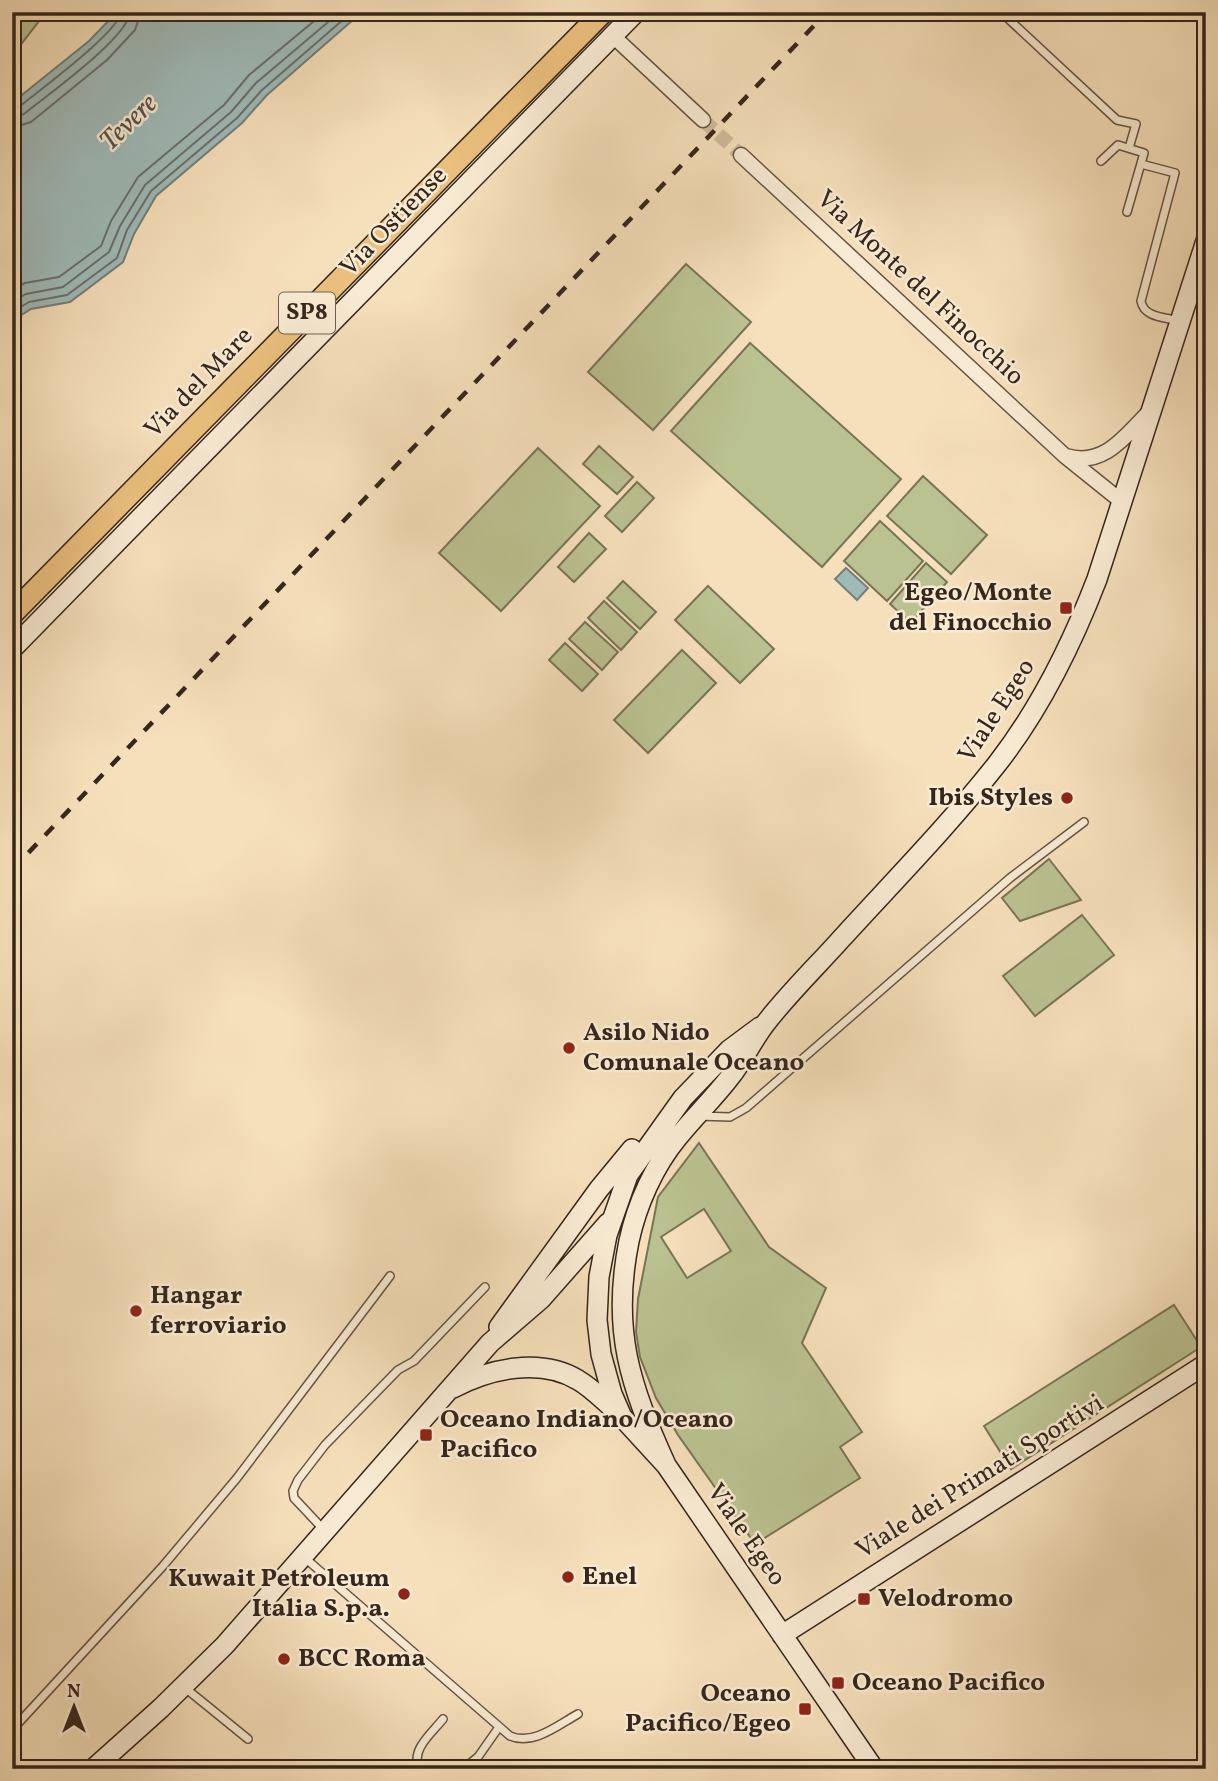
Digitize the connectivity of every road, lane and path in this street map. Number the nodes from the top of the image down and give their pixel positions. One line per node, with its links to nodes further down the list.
1 (603, 12): 16 (main road, Via del Mare / SP8)
2 (636, 12): 4 (main road, Via Ostiense)
3 (1001, 12): 6 (lane)
4 (613, 36): 5 (street); 17 (main road, Via Ostiense)
5 (703, 120)
6 (1129, 148): 8 (lane); 9 (lane)
7 (741, 155): 14 (street, Via Monte del Finocchio)
8 (1101, 161)
9 (1141, 164): 10 (lane); 12 (lane)
10 (1127, 212)
11 (1206, 241): 12 (main road, Viale Egeo)
12 (1180, 321): 13 (main road, Viale Egeo)
13 (1151, 410): 14 (street); 15 (main road, Viale Egeo)
14 (1065, 456): 15 (street, Via Monte del Finocchio)
15 (1121, 501): 19 (main road, Viale Egeo)
16 (12, 614)
17 (12, 649)
18 (1084, 822): 21 (lane)
19 (764, 1025): 20 (main road, Viale Egeo); 21 (main road, Viale Egeo)
20 (676, 1107): 23 (main road, Viale Egeo); 24 (main road)
21 (696, 1116): 22 (main road, Viale Egeo)
22 (653, 1175): 23 (main road, Viale Egeo); 25 (main road, Viale Egeo)
23 (612, 1218): 24 (main road); 25 (main road); 28 (main road); 31 (main road, Viale Egeo)
24 (570, 1232): 28 (main road)
25 (629, 1241): 32 (main road, Viale Egeo)
26 (390, 1276): 40 (lane)
27 (485, 1287): 33 (lane)
28 (490, 1343): 30 (main road)
29 (1206, 1364): 35 (main road, Viale dei Primati Sportivi)
30 (446, 1392): 31 (main road); 33 (main road)
31 (622, 1417): 32 (main road, Viale Egeo)
32 (666, 1465): 35 (main road, Viale Egeo)
33 (324, 1531): 34 (main road)
34 (303, 1556): 36 (main road); 39 (lane)
35 (782, 1635): 45 (main road, Viale Egeo)
36 (184, 1687): 41 (lane); 42 (main road)
37 (578, 1714): 39 (lane)
38 (443, 1719): 43 (lane)
39 (499, 1727): 44 (lane)
40 (12, 1730)
41 (248, 1739)
42 (93, 1769)
43 (420, 1769)
44 (463, 1769)
45 (874, 1769)

